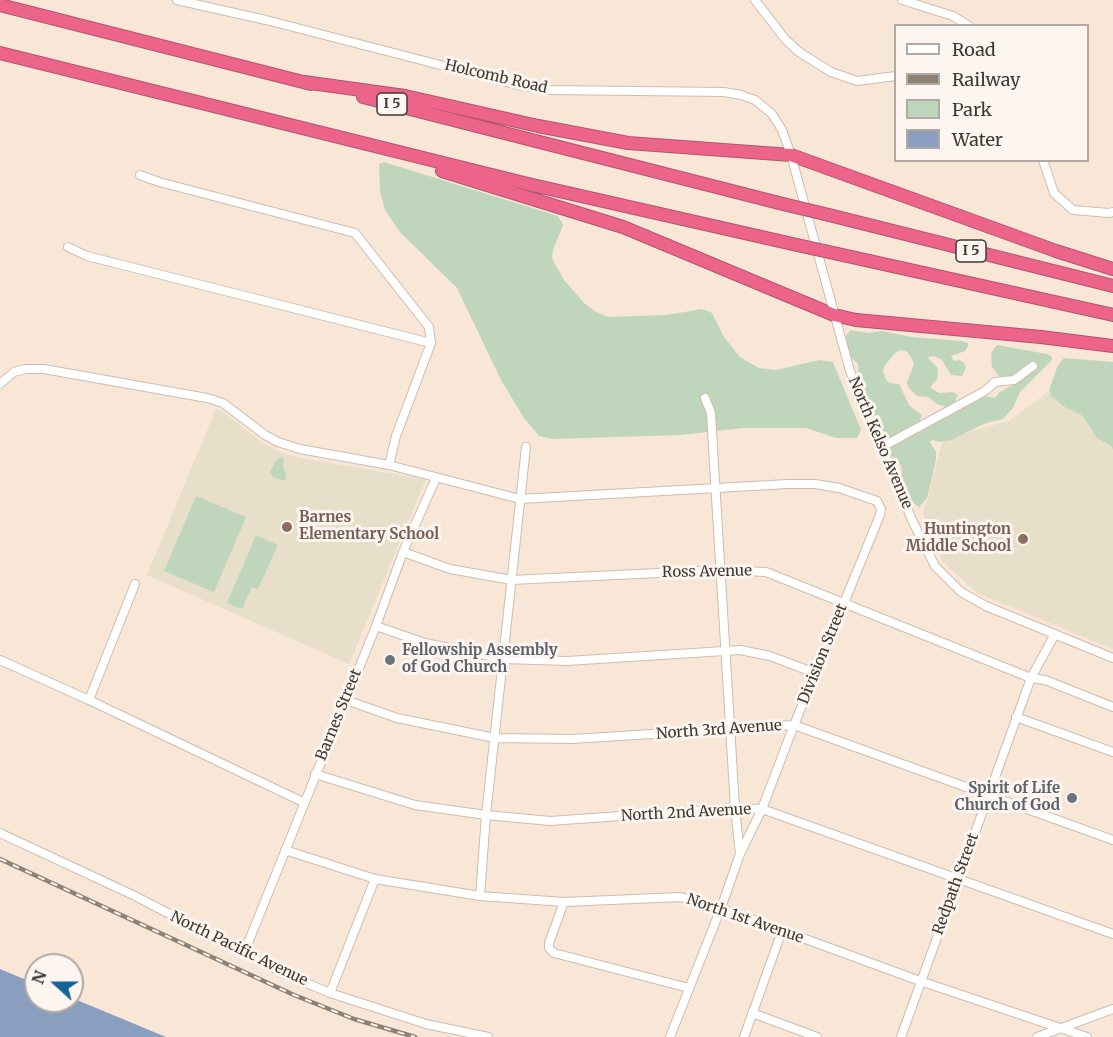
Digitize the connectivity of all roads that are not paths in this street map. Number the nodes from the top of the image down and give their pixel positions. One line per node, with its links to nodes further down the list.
1 (177, 0): 10 (street, Holcomb Road)
2 (755, 0): 7 (street)
3 (909, 1): 5 (street)
4 (0, 5): 8 (highway, I 5)
5 (966, 24)
6 (0, 53): 9 (highway, I 5)
7 (894, 76)
8 (304, 82): 10 (highway); 16 (highway, I 5, bridge)
9 (335, 136): 17 (highway); 18 (highway, I 5, bridge)
10 (791, 155): 15 (highway); 17 (street, North Kelso Avenue)
11 (1044, 162): 13 (street)
12 (140, 174): 19 (street)
13 (1113, 212)
14 (68, 247): 19 (street)
15 (1113, 269)
16 (1113, 286)
17 (834, 315): 20 (highway); 25 (street, North Kelso Avenue)
18 (1113, 315)
19 (431, 343): 26 (street)
20 (1113, 345)
21 (1033, 366): 25 (street)
22 (0, 384): 26 (street)
23 (705, 398): 28 (street)
24 (526, 447): 29 (street)
25 (882, 447): 36 (street, North Kelso Avenue)
26 (389, 465): 27 (street)
27 (436, 478): 29 (street); 30 (street, Barnes Street)
28 (715, 489): 29 (street); 31 (street); 34 (street, Division Street)
29 (520, 499): 32 (street)
30 (403, 552): 32 (street, Ross Avenue); 35 (street, Barnes Street)
31 (721, 570): 32 (street, Ross Avenue); 34 (street, Ross Avenue); 37 (street)
32 (512, 580): 39 (street)
33 (135, 584): 43 (street)
34 (844, 602): 41 (street, Division Street); 42 (street, Ross Avenue)
35 (376, 626): 39 (street); 44 (street, Barnes Street)
36 (1055, 634): 38 (street, North Kelso Avenue); 42 (street, Redpath Street)
37 (726, 650): 39 (street); 41 (street); 48 (street)
38 (1113, 658)
39 (504, 659): 49 (street)
40 (0, 660): 43 (street)
41 (815, 673): 47 (street, Division Street)
42 (1030, 678): 45 (street, Ross Avenue); 46 (street, Redpath Street)
43 (89, 700): 53 (street)
44 (346, 700): 49 (street, North 3rd Avenue); 51 (street, Barnes Street)
45 (1113, 706)
46 (1016, 717): 50 (street); 52 (street, Redpath Street)
47 (794, 725): 48 (street, North 3rd Avenue); 52 (street, North 3rd Avenue); 55 (street, Division Street)
48 (730, 729): 49 (street, North 3rd Avenue); 54 (street)
49 (495, 738): 56 (street)
50 (1113, 752)
51 (315, 774): 53 (street, Barnes Street); 56 (street, North 2nd Avenue)
52 (987, 795): 58 (street, North 3rd Avenue); 62 (street, Redpath Street)
53 (303, 802): 59 (street, Barnes Street)
54 (735, 808): 55 (street, North 2nd Avenue); 56 (street, North 2nd Avenue); 60 (street)
55 (762, 809): 60 (street, Division Street); 62 (street, North 2nd Avenue)
56 (486, 815): 63 (street)
57 (0, 833): 68 (street, North Pacific Avenue)
58 (1113, 840)
59 (285, 850): 61 (street, North 1st Avenue); 68 (street, Barnes Street)
60 (740, 854): 65 (street, Division Street)
61 (375, 879): 63 (street, North 1st Avenue); 71 (street)
62 (958, 879): 67 (street, North 2nd Avenue); 69 (street, Redpath Street)
63 (480, 896): 64 (street, North 1st Avenue)
64 (564, 902): 65 (street, North 1st Avenue); 70 (street)
65 (721, 908): 66 (street, North 1st Avenue); 70 (street, Division Street)
66 (782, 931): 69 (street, North 1st Avenue); 73 (street)
67 (1113, 934)
68 (244, 952): 71 (street, North Pacific Avenue)
69 (920, 981): 74 (street, North 1st Avenue); 79 (street, Redpath Street)
70 (689, 988): 76 (street, Division Street)
71 (330, 993): 75 (street, North Pacific Avenue)
72 (1113, 1009): 74 (street)
73 (752, 1014): 77 (street); 78 (street)
74 (1062, 1027): 80 (street); 81 (street, North 1st Avenue)
75 (488, 1037)
76 (670, 1037)
77 (744, 1037)
78 (817, 1037)
79 (901, 1037)
80 (1037, 1037)
81 (1087, 1037)

